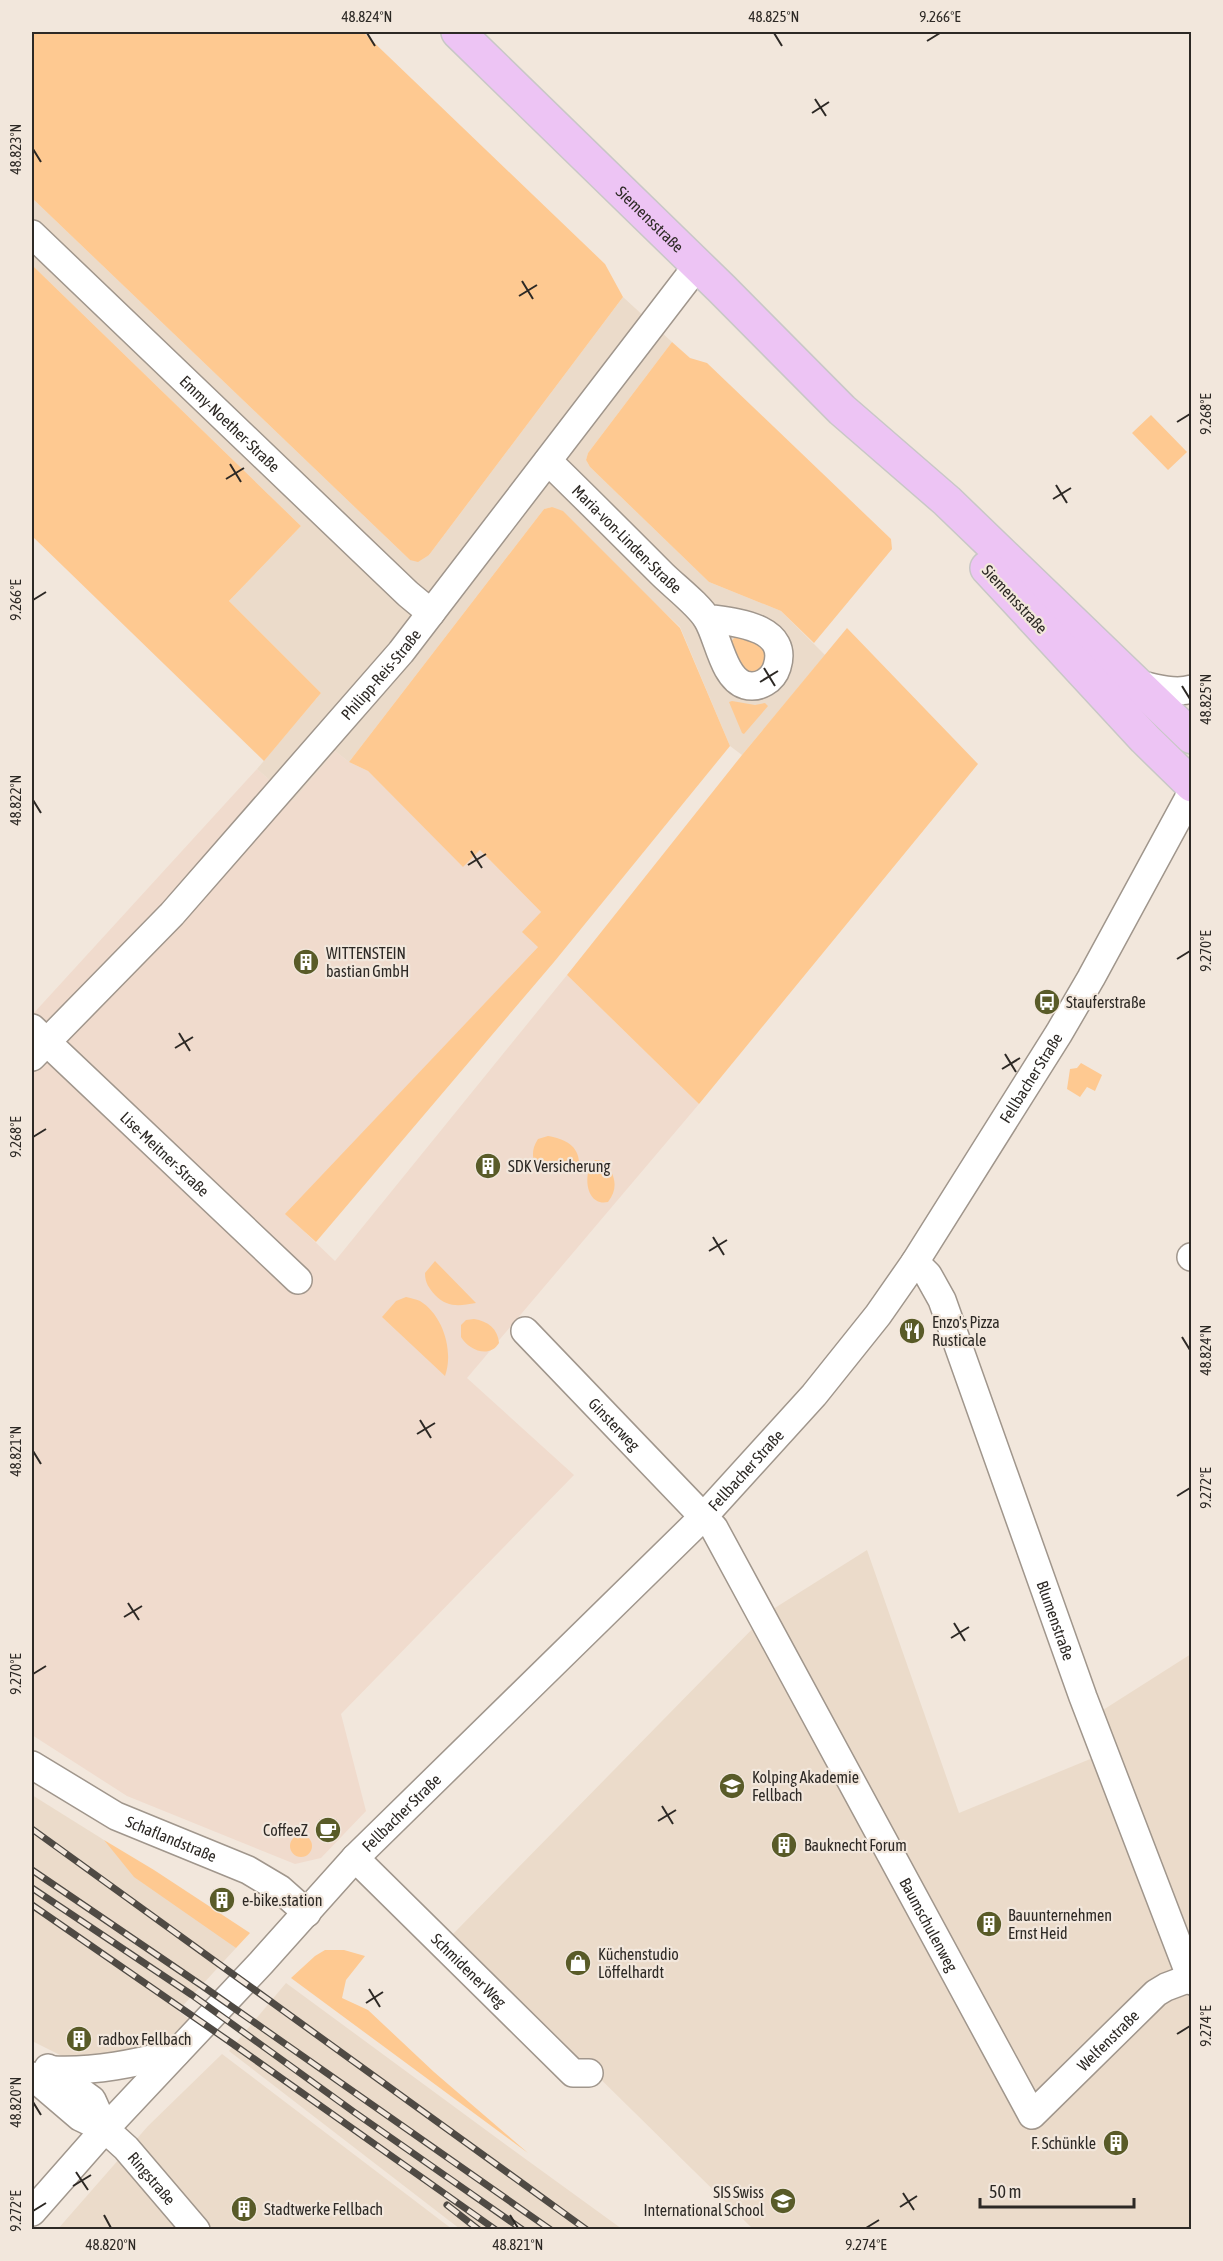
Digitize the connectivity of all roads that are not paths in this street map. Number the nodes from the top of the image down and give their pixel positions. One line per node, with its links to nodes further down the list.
1 (458, 32): 3 (main road, Siemensstraße)
2 (32, 234): 6 (street, Emmy-Noether-Straße)
3 (697, 266): 4 (main road, Siemensstraße); 5 (street, Philipp-Reis-Straße)
4 (842, 410): 8 (main road, Siemensstraße); 11 (main road, Siemensstraße)
5 (548, 461): 6 (street, Philipp-Reis-Straße); 7 (street, Maria-von-Linden-Straße)
6 (431, 613): 13 (street, Philipp-Reis-Straße)
7 (707, 618)
8 (1138, 684): 9 (street); 10 (main road, Siemensstraße)
9 (1191, 689)
10 (1191, 737)
11 (1191, 785)
12 (1191, 792): 14 (street, Fellbacher Straße)
13 (37, 1042): 15 (street, Lise-Meitner-Straße)
14 (915, 1262): 17 (street, Fellbacher Straße); 21 (street, Blumenstraße)
15 (298, 1280)
16 (525, 1331): 17 (street, Ginsterweg)
17 (704, 1516): 19 (street, Fellbacher Straße); 26 (street, Baumschulenweg)
18 (32, 1765): 20 (street, Schaflandstraße)
19 (355, 1858): 20 (street, Fellbacher Straße); 25 (street, Schmidener Weg)
20 (307, 1912): 23 (street, Fellbacher Straße)
21 (1185, 1941): 22 (street, Blumenstraße)
22 (1191, 1980): 26 (street, Welfenstraße)
23 (177, 2052): 24 (street); 27 (street, Fellbacher Straße)
24 (39, 2069): 27 (street, Ringstraße)
25 (589, 2073)
26 (1032, 2115)
27 (105, 2129): 28 (street, Fellbacher Straße); 29 (street, Ringstraße)
28 (32, 2212)
29 (196, 2229)

